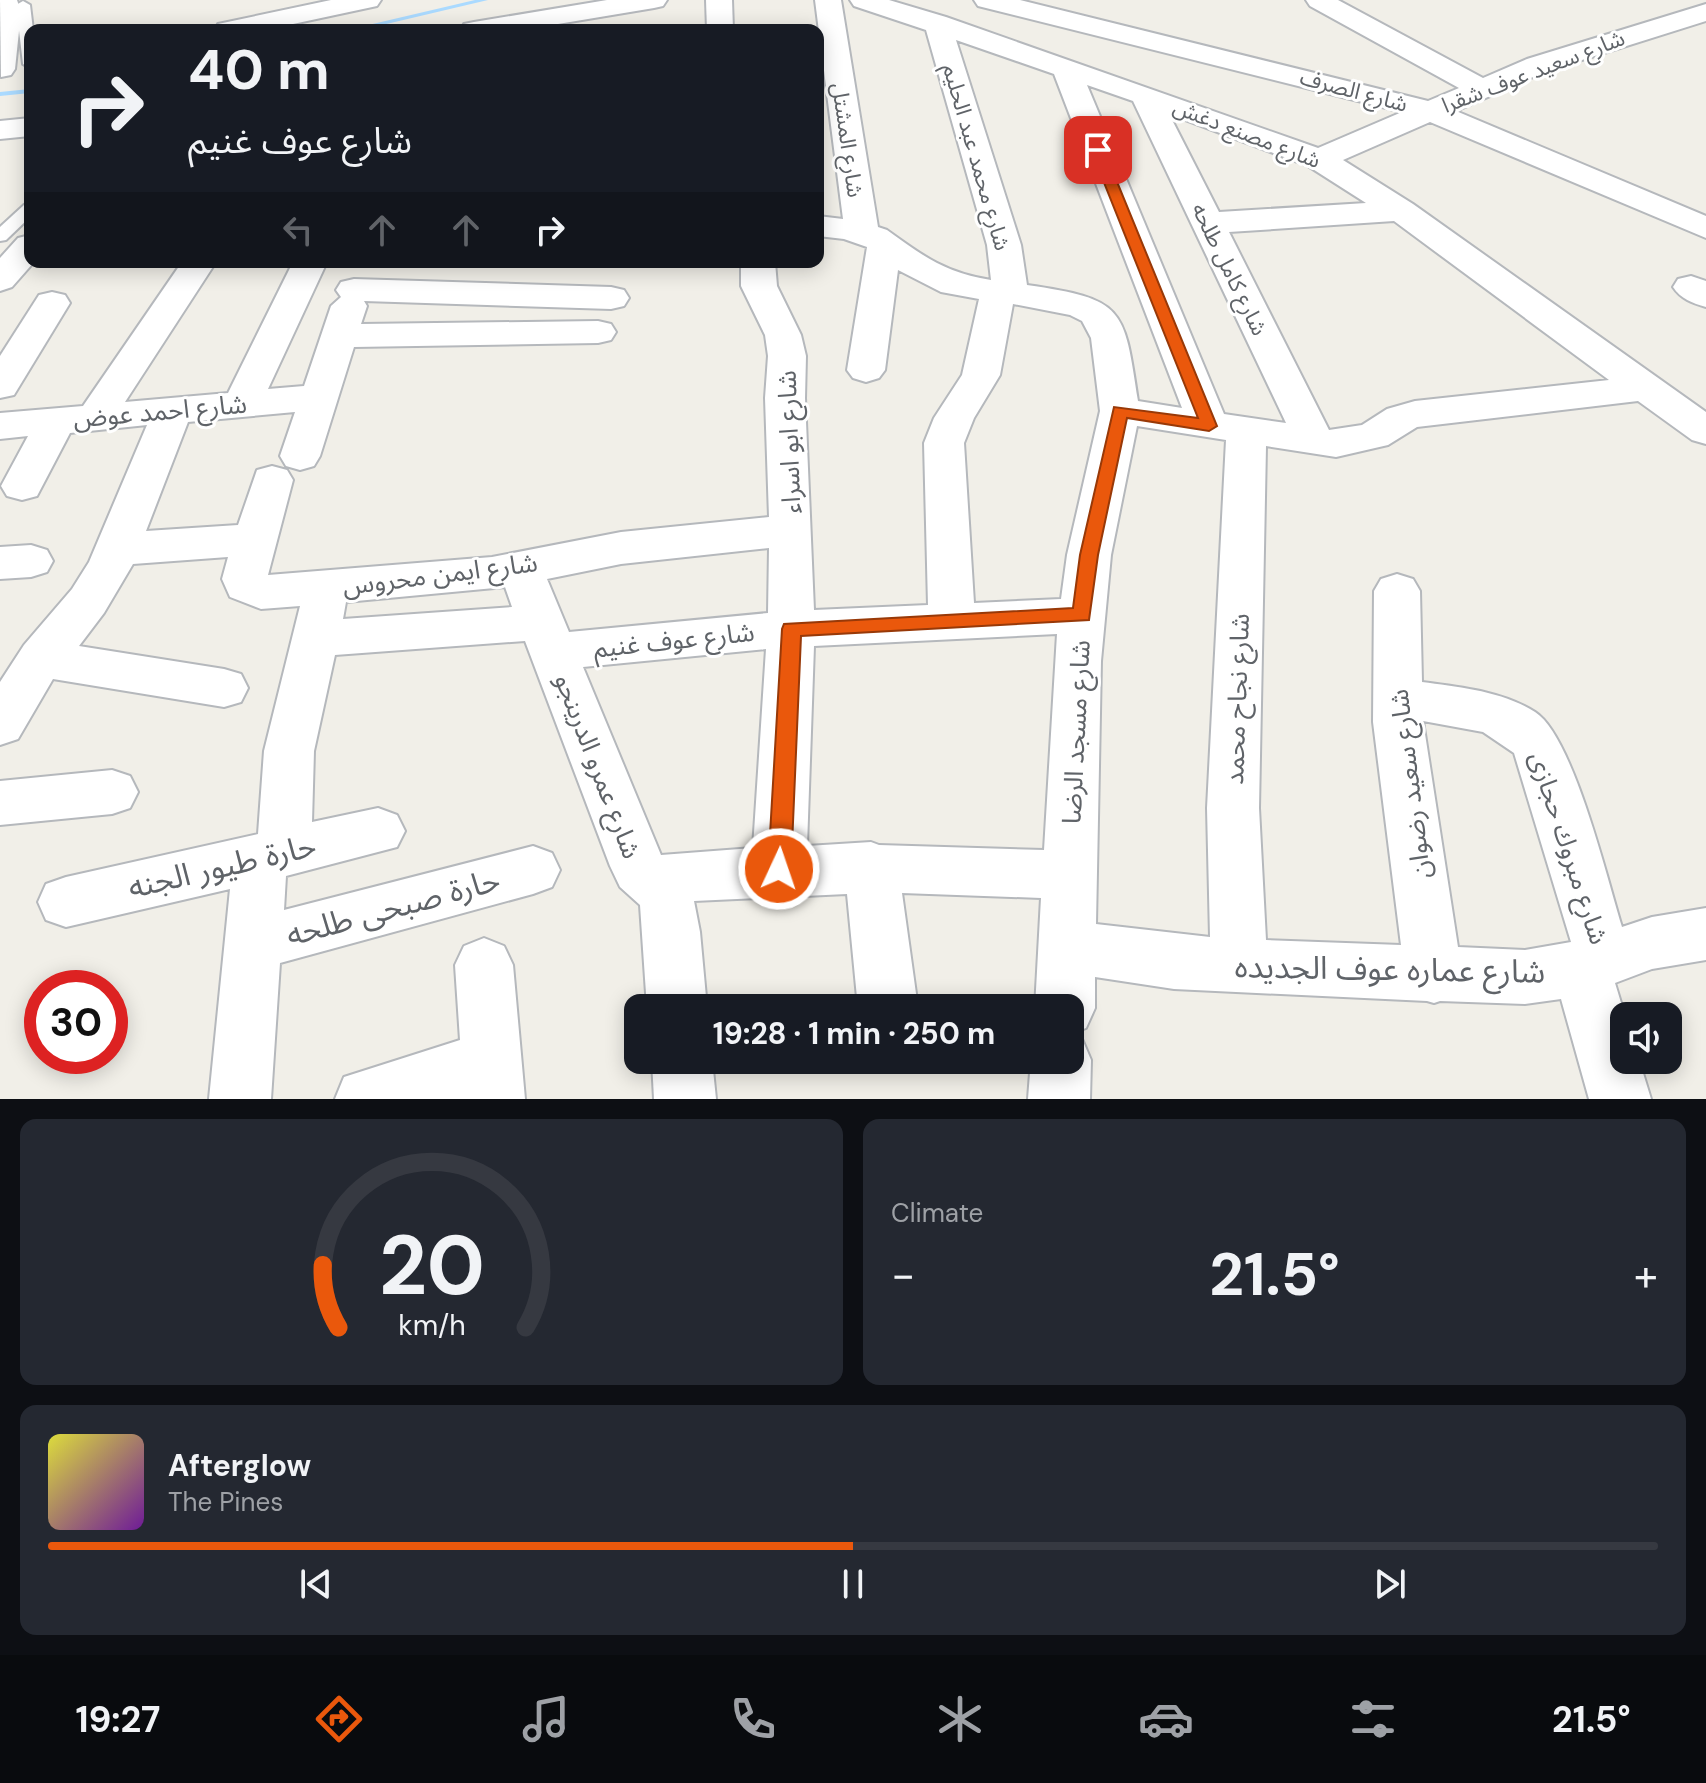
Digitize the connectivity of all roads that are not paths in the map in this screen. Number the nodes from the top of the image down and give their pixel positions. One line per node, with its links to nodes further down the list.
1 (368, 0): 9 (street)
2 (654, 0): 13 (street)
3 (719, 0): 14 (street)
4 (828, 0): 31 (street, شارع المشتل)
5 (863, 0): 11 (street, شارع مصنع دغش)
6 (987, 0): 21 (street, شارع الصرف)
7 (1319, 0): 19 (street)
8 (8, 2): 15 (lane); 18 (street)
9 (265, 12): 12 (street)
10 (1706, 12): 19 (street, شارع سعيد عوف شقرا)
11 (937, 23): 17 (street, شارع مصنع دغش); 38 (street, شارع محمد عبد الحليم)
12 (240, 24)
13 (522, 24)
14 (720, 24)
15 (24, 47)
16 (24, 65): 18 (street)
17 (1065, 67): 20 (street, شارع مصنع دغش); 52 (street)
18 (1, 69)
19 (1481, 88): 21 (street, شارع سعيد عوف شقرا)
20 (1145, 95): 24 (street, شارع مصنع دغش); 27 (street, شارع كامل طلحه)
21 (1428, 110): 24 (street, شارع سعيد عوف شقرا); 29 (street, شارع الصرف)
22 (24, 128): 23 (street)
23 (0, 130)
24 (1319, 159): 25 (street, شارع مصنع دغش)
25 (1401, 211): 27 (street); 45 (street, شارع مصنع دغش)
26 (24, 214): 30 (lane)
27 (1208, 223): 54 (street, شارع كامل طلحه)
28 (824, 227): 31 (street)
29 (1706, 228)
30 (0, 236)
31 (873, 238): 38 (street, شارع مسجد الرضا); 43 (street, شارع المشتل)
32 (24, 252): 37 (street)
33 (194, 268): 50 (street)
34 (307, 268): 47 (street)
35 (758, 268): 56 (street, شارع ابو اسراء)
36 (358, 276): 39 (street); 42 (street, شارع ايمن محروس)
37 (0, 280)
38 (1004, 292): 49 (street, شارع مسجد الرضا); 63 (street)
39 (611, 298)
40 (52, 303): 44 (street)
41 (598, 332): 42 (street)
42 (339, 336): 46 (street, شارع ايمن محروس)
43 (866, 370)
44 (0, 386)
45 (1646, 388): 53 (street, شارع مصنع دغش); 54 (street)
46 (320, 397): 47 (street, شارع احمد عوض); 57 (street, شارع ايمن محروس)
47 (242, 404): 48 (street, شارع احمد عوض)
48 (173, 410): 50 (street, شارع احمد عوض); 58 (street)
49 (1120, 411): 52 (street); 62 (street, شارع مسجد الرضا)
50 (76, 419): 51 (street, شارع احمد عوض); 55 (street)
51 (0, 426)
52 (1227, 429): 54 (street); 86 (street, شارع نجاح محمد)
53 (1706, 431)
54 (1315, 442)
55 (22, 486)
56 (791, 530): 59 (street, شارع ايمن محروس); 64 (street, شارع ابو اسراء)
57 (254, 540): 58 (street); 60 (street, شارع ايمن محروس)
58 (116, 549): 67 (street)
59 (520, 568): 60 (street, شارع ايمن محروس); 65 (street, شارع عمرو الدرينجو)
60 (327, 587): 66 (street)
61 (1397, 591): 69 (street, شارع سعيد رضوان)
62 (1082, 615): 63 (street, شارع عوف غنيم); 78 (street, شارع مسجد الرضا)
63 (952, 620): 64 (street, شارع عوف غنيم)
64 (791, 629): 65 (street, شارع عوف غنيم); 76 (street, شارع ابو اسراء)
65 (547, 637): 66 (street, شارع عوف غنيم); 79 (street, شارع عمرو الدرينجو)
66 (315, 639): 74 (street)
67 (41, 658): 68 (street); 70 (street)
68 (224, 688)
69 (1397, 698): 84 (street, شارع مبروك حجازى); 87 (street, شارع سعيد رضوان)
70 (0, 725)
71 (112, 792): 72 (street)
72 (0, 803)
73 (378, 831): 74 (street, حارة طيور الجنه)
74 (272, 855): 80 (street, حارة طيور الجنه); 82 (street)
75 (871, 866): 76 (street); 78 (street); 89 (street)
76 (779, 869): 79 (street)
77 (533, 870): 82 (street, حارة صبحى طلحه)
78 (1070, 876): 83 (street, شارع مسجد الرضا)
79 (650, 880): 88 (street, شارع عمرو الدرينجو)
80 (66, 902)
81 (1706, 934): 84 (street, شارع عماره عوف الجديده)
82 (253, 944): 94 (street)
83 (1069, 947): 86 (street, شارع عماره عوف الجديده); 90 (street, شارع مسجد الرضا)
84 (1592, 964): 87 (street, شارع عماره عوف الجديده); 98 (street, شارع مبروك حجازى)
85 (484, 965): 93 (street)
86 (1239, 966): 87 (street, شارع عماره عوف الجديده)
87 (1434, 976)
88 (676, 994)
89 (886, 994)
90 (1066, 994)
91 (683, 1074): 96 (street)
92 (1060, 1074): 97 (street)
93 (492, 1080): 95 (street)
94 (240, 1099)
95 (366, 1099)
96 (685, 1099)
97 (1059, 1099)
98 (1620, 1099)

